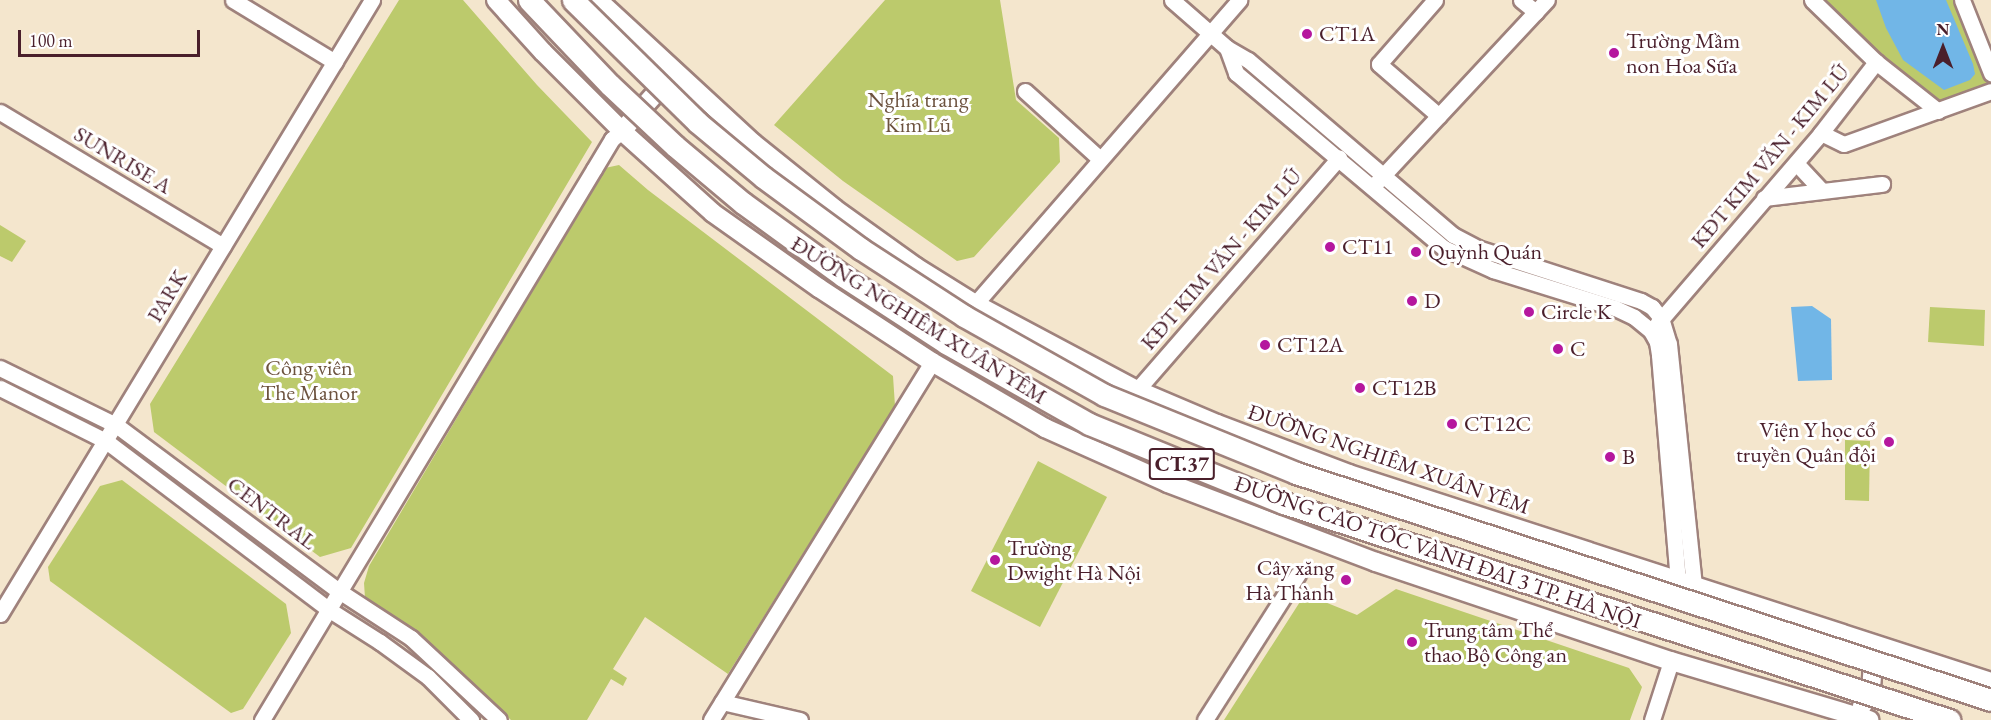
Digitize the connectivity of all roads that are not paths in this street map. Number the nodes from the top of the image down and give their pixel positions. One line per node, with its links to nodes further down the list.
1 (232, 0): 18 (street)
2 (372, 0): 18 (street, PARK)
3 (496, 0): 28 (main road, ĐƯỜNG NGHIÊM XUÂN YÊM)
4 (529, 0): 68 (highway, ĐƯỜNG CAO TỐC VÀNH ĐAI 3 TP. HÀ NỘI / CT.37, bridge)
5 (573, 0): 57 (highway, ĐƯỜNG CAO TỐC VÀNH ĐAI 3 TP. HÀ NỘI / CT.37, bridge)
6 (598, 0): 20 (main road, ĐƯỜNG NGHIÊM XUÂN YÊM)
7 (1172, 0): 15 (street)
8 (1239, 0): 15 (street)
9 (1435, 0): 27 (street)
10 (1521, 0): 14 (street)
11 (1547, 0): 14 (street)
12 (1812, 0): 19 (street, KĐT KIM VĂN - KIM LŨ)
13 (1962, 0): 22 (street)
14 (1536, 12): 27 (street)
15 (1209, 32): 16 (street); 31 (street)
16 (1227, 48): 17 (street); 21 (street)
17 (1248, 60): 21 (street); 33 (street)
18 (335, 62): 37 (street, PARK)
19 (1876, 62): 25 (street); 29 (street, KĐT KIM VĂN - KIM LŨ)
20 (674, 73): 28 (main road); 39 (main road, ĐƯỜNG NGHIÊM XUÂN YÊM)
21 (1236, 73): 30 (street)
22 (1991, 73)
23 (1991, 91): 25 (street)
24 (1025, 92): 31 (street)
25 (1938, 111): 29 (street)
26 (0, 112): 37 (street, SUNRISE A)
27 (1439, 116): 33 (street)
28 (622, 131): 42 (main road, ĐƯỜNG NGHIÊM XUÂN YÊM); 51 (street)
29 (1821, 133): 32 (street, KĐT KIM VĂN - KIM LŨ)
30 (1339, 158): 33 (street); 45 (street, KĐT KIM VĂN - KIM LŨ)
31 (1100, 159): 39 (street)
32 (1796, 163): 35 (street); 36 (street, KĐT KIM VĂN - KIM LŨ)
33 (1377, 182): 38 (street)
34 (1882, 183): 35 (street)
35 (1822, 191): 36 (street)
36 (1764, 198): 40 (street, KĐT KIM VĂN - KIM LŨ)
37 (223, 246): 47 (street, PARK)
38 (1496, 263): 40 (street); 41 (street)
39 (975, 304): 45 (main road, ĐƯỜNG NGHIÊM XUÂN YÊM)
40 (1661, 318): 41 (street, KĐT KIM VĂN - KIM LŨ); 46 (street)
41 (1651, 331): 46 (street)
42 (932, 362): 55 (main road, ĐƯỜNG NGHIÊM XUÂN YÊM); 58 (street)
43 (0, 368): 47 (street, CENTRAL)
44 (0, 388): 48 (street, CENTRAL)
45 (1137, 390): 50 (main road, ĐƯỜNG NGHIÊM XUÂN YÊM)
46 (1670, 418): 50 (street)
47 (116, 425): 48 (street, PARK); 51 (street, CENTRAL)
48 (106, 441): 52 (street, CENTRAL); 53 (street, PARK)
49 (1298, 574): 65 (street)
50 (1686, 584): 54 (main road, ĐƯỜNG NGHIÊM XUÂN YÊM)
51 (339, 591): 52 (street); 62 (street, CENTRAL)
52 (328, 609): 60 (street); 61 (street, CENTRAL)
53 (0, 614)
54 (1870, 645): 56 (main road, ĐƯỜNG NGHIÊM XUÂN YÊM); 59 (main road)
55 (1671, 661): 59 (main road, ĐƯỜNG NGHIÊM XUÂN YÊM); 66 (street)
56 (1991, 682)
57 (1991, 700)
58 (722, 702): 63 (street); 64 (street)
59 (1851, 714): 67 (main road, ĐƯỜNG NGHIÊM XUÂN YÊM)
60 (262, 720)
61 (471, 720)
62 (499, 720)
63 (711, 720)
64 (800, 720)
65 (1205, 720)
66 (1652, 720)
67 (1869, 720)
68 (1949, 720)

